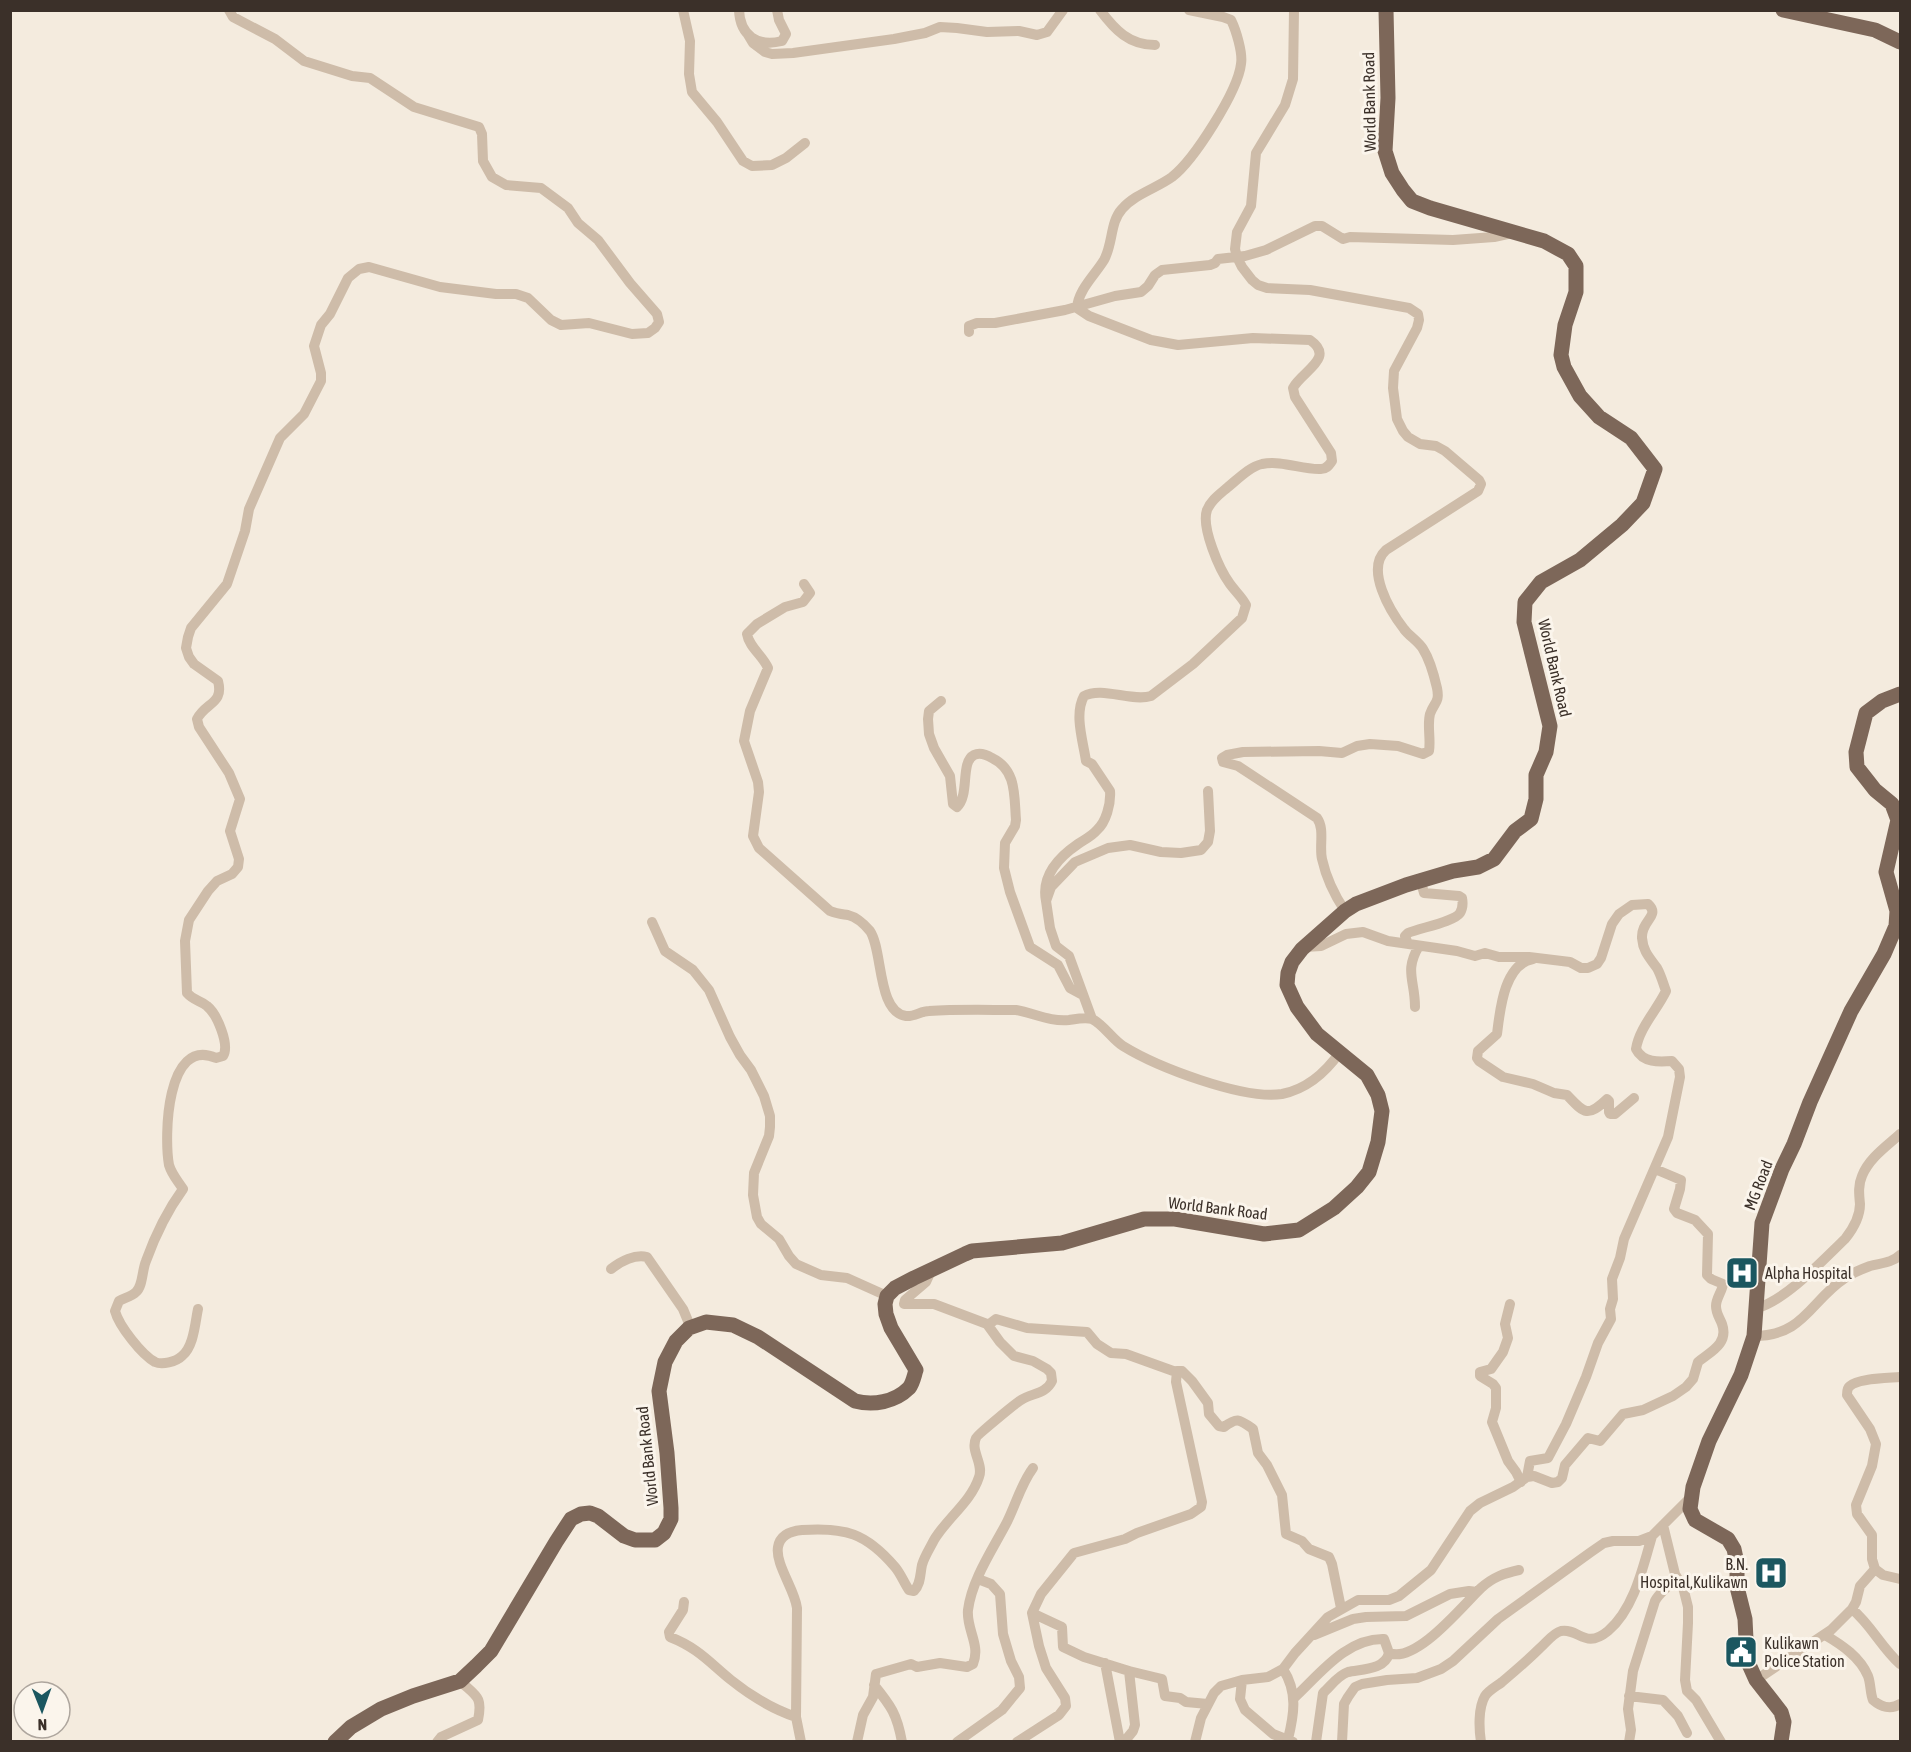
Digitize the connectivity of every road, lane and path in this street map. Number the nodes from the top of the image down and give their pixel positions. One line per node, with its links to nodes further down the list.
1 (229, 10): 43 (street)
2 (683, 10): 14 (street)
3 (739, 10): 11 (street)
4 (777, 10): 11 (street)
5 (1063, 10): 11 (street)
6 (1100, 10): 13 (street)
7 (1189, 10): 17 (street)
8 (1294, 10): 16 (street)
9 (1386, 10): 15 (main road, World Bank Road)
10 (1783, 10): 12 (main road)
11 (747, 33)
12 (1900, 42)
13 (1155, 45)
14 (805, 143)
15 (1515, 232): 16 (street); 23 (main road, World Bank Road)
16 (1237, 257): 17 (street); 25 (street)
17 (1077, 308): 18 (street); 24 (street)
18 (969, 332)
19 (804, 584): 32 (street)
20 (1900, 694): 42 (main road, MG Road)
21 (941, 701): 30 (street)
22 (1208, 791): 24 (street)
23 (1421, 882): 25 (main road, World Bank Road); 27 (street)
24 (1046, 901): 30 (street)
25 (1345, 911): 28 (main road, World Bank Road)
26 (652, 922): 40 (street)
27 (1414, 945): 28 (street); 29 (street); 31 (street)
28 (1305, 946): 33 (main road, World Bank Road)
29 (1536, 959): 34 (street); 36 (street)
30 (1083, 995): 32 (street)
31 (1415, 1007)
32 (1092, 1019): 33 (street)
33 (1340, 1052): 39 (main road, World Bank Road)
34 (1634, 1098)
35 (1900, 1134): 42 (street)
36 (1655, 1169): 50 (street); 50 (street)
37 (1900, 1255): 46 (street)
38 (611, 1269): 45 (street)
39 (932, 1269): 40 (main road, World Bank Road); 44 (street)
40 (887, 1296): 45 (main road)
41 (1510, 1304): 50 (street)
42 (1757, 1308): 46 (main road, MG Road)
43 (198, 1309)
44 (988, 1325): 47 (street); 79 (street)
45 (689, 1328): 73 (main road, World Bank Road)
46 (1754, 1336): 51 (main road, MG Road)
47 (1176, 1372): 61 (street); 63 (street)
48 (1900, 1377): 54 (street)
49 (1033, 1468): 57 (street)
50 (1524, 1479): 61 (street)
51 (1691, 1497): 52 (street); 72 (main road)
52 (1663, 1526): 53 (street); 56 (street)
53 (1652, 1536): 92 (street); 93 (street)
54 (1875, 1569): 58 (street); 62 (street)
55 (1519, 1570): 59 (street)
56 (1675, 1574): 75 (street); 95 (street)
57 (978, 1579): 74 (street); 87 (street)
58 (1900, 1579)
59 (1481, 1588): 64 (street); 66 (street)
60 (684, 1602): 79 (street)
61 (1341, 1608): 64 (street)
62 (1852, 1609): 65 (street); 68 (street)
63 (1032, 1612): 67 (street); 88 (street)
64 (1311, 1635): 69 (street)
65 (1826, 1635): 72 (street); 78 (street)
66 (1389, 1653): 76 (street); 91 (street)
67 (1105, 1663): 70 (street); 89 (street)
68 (1900, 1664)
69 (1283, 1669): 71 (street); 76 (street)
70 (1128, 1671): 77 (street); 89 (street)
71 (1242, 1680): 77 (street); 81 (street)
72 (1756, 1680): 96 (main road)
73 (460, 1681): 82 (main road, World Bank Road); 83 (street)
74 (874, 1685): 85 (street); 86 (street)
75 (1629, 1696): 80 (street); 94 (street)
76 (1294, 1698): 81 (street)
77 (1208, 1704): 90 (street)
78 (1900, 1704)
79 (796, 1717): 84 (street)
80 (1687, 1733)
81 (1290, 1740)
82 (335, 1742)
83 (437, 1742)
84 (801, 1742)
85 (857, 1742)
86 (902, 1742)
87 (957, 1742)
88 (1017, 1742)
89 (1122, 1742)
90 (1195, 1742)
91 (1316, 1742)
92 (1342, 1742)
93 (1481, 1742)
94 (1629, 1742)
95 (1720, 1742)
96 (1781, 1742)

